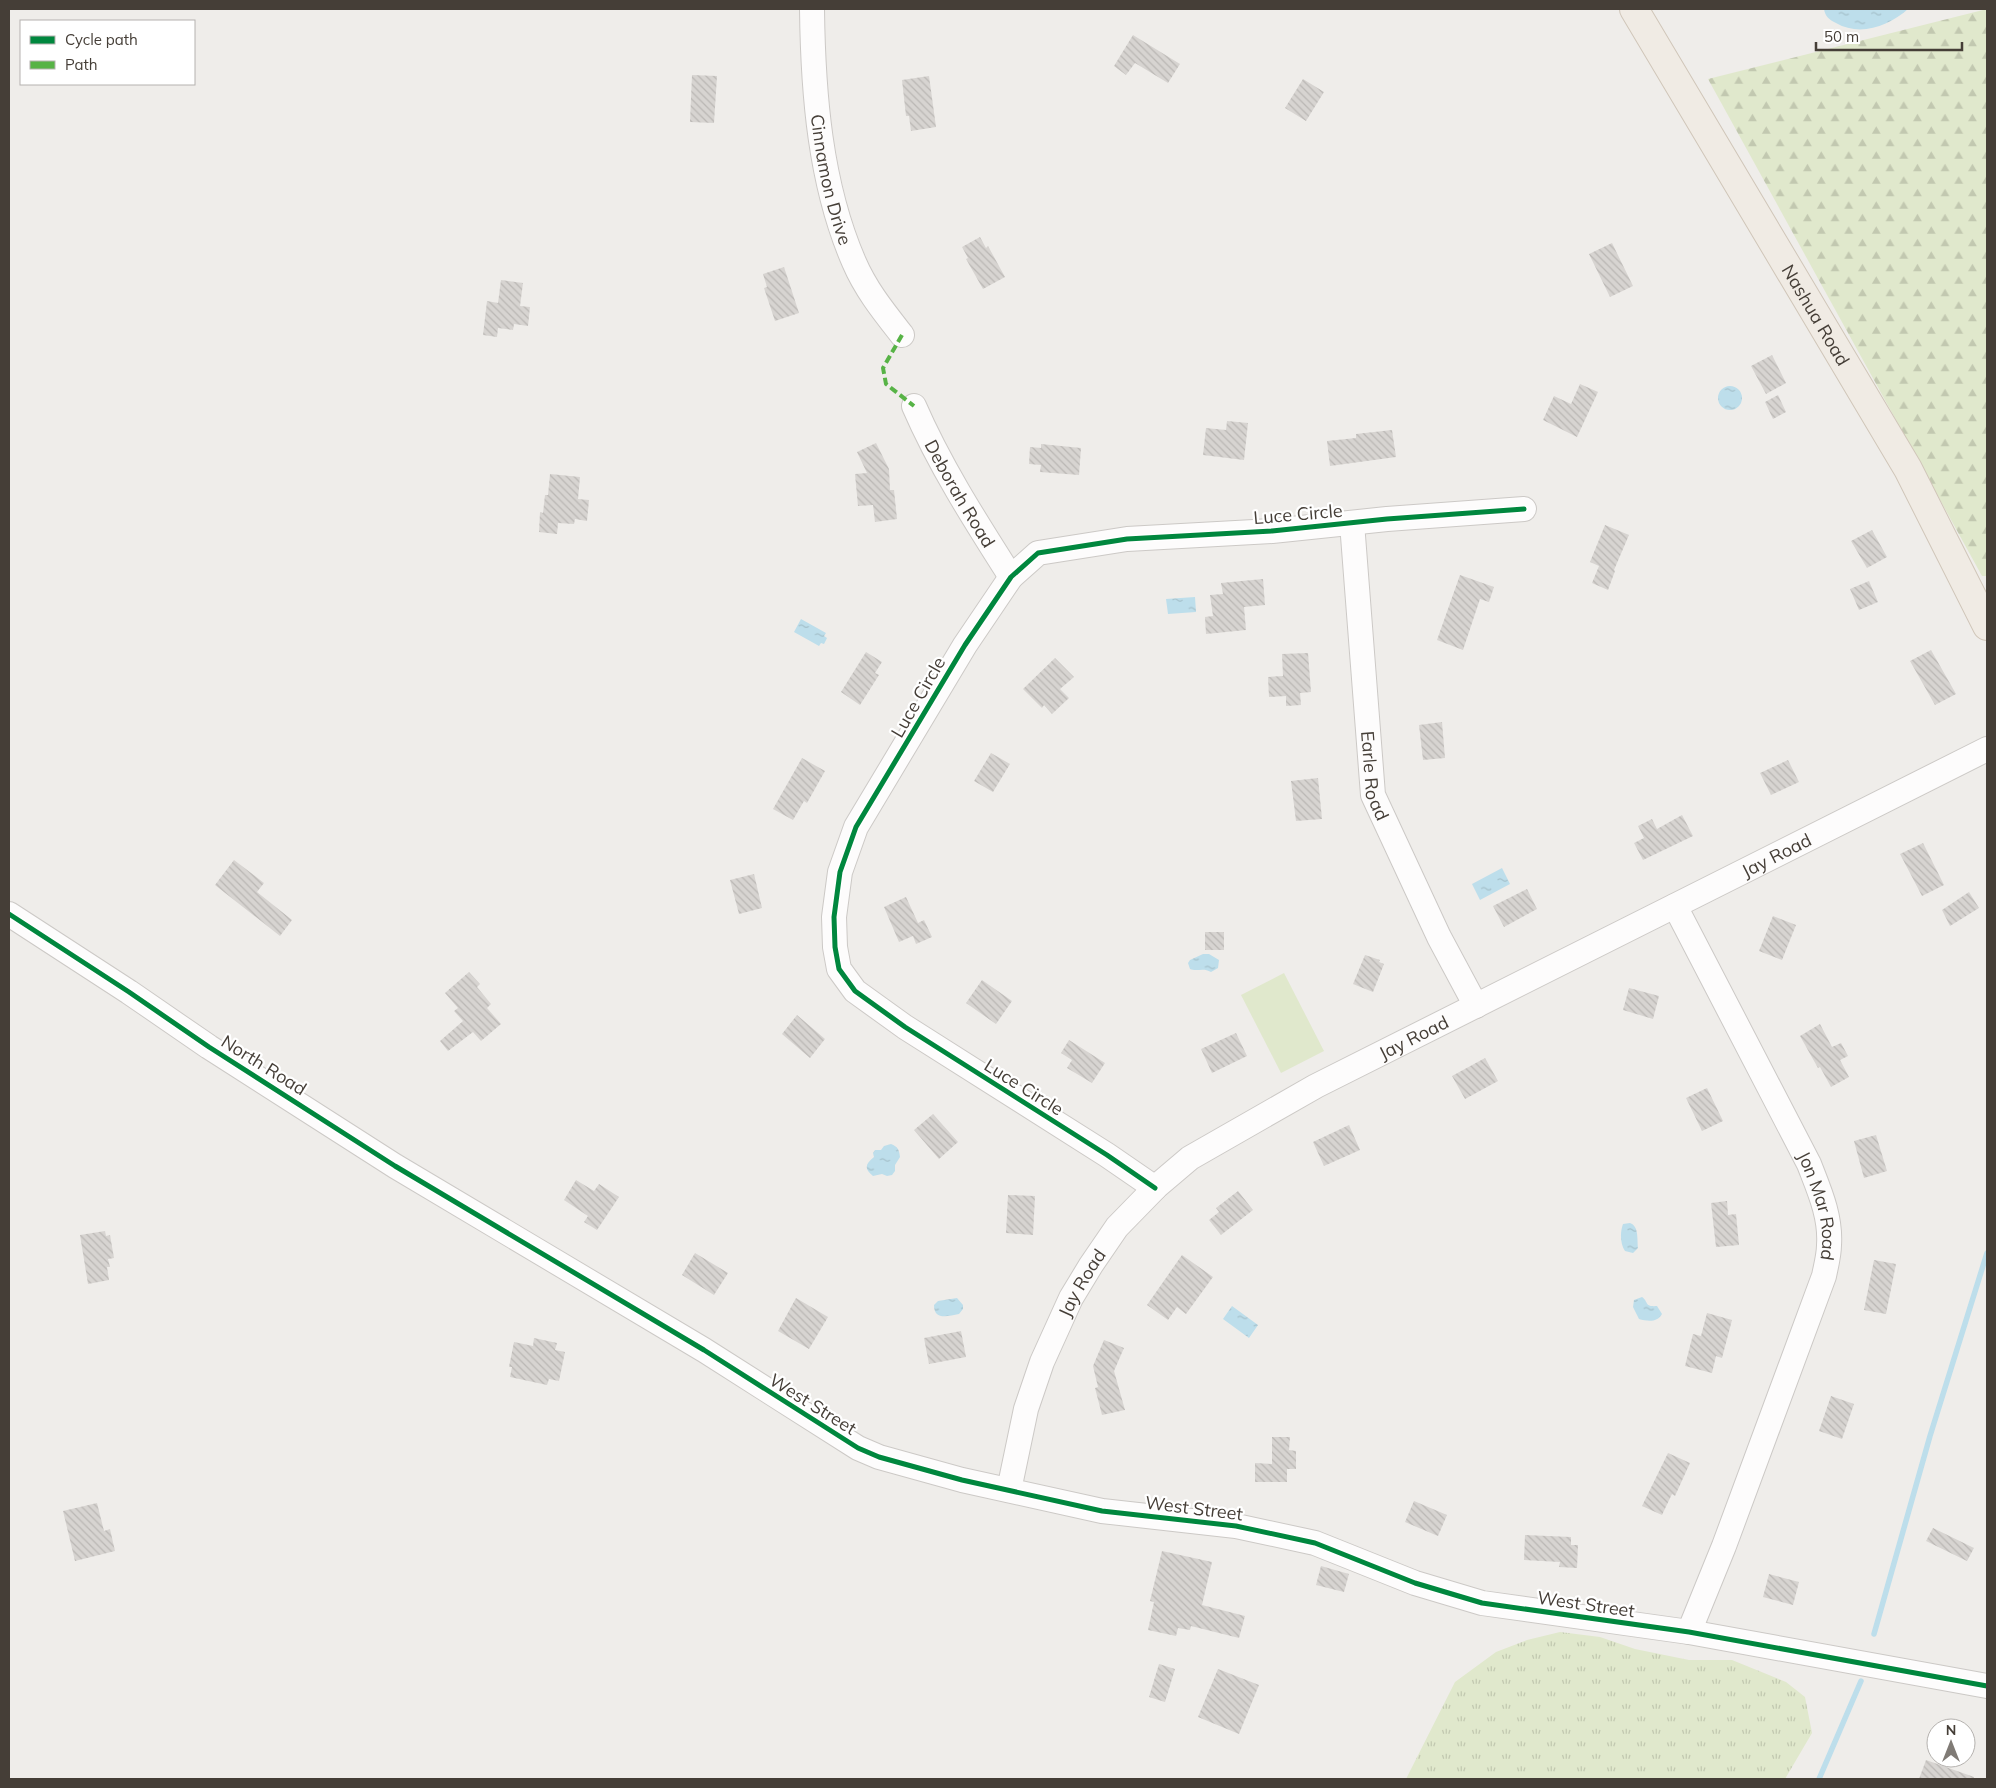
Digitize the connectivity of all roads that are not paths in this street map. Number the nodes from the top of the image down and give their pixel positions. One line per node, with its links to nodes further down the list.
1 (812, 9): 3 (street, Cinnamon Drive)
2 (1634, 9): 8 (main road, Nashua Road)
3 (902, 335)
4 (914, 406): 7 (street, Deborah Road)
5 (1524, 509): 6 (street, Luce Circle)
6 (1352, 523): 7 (street, Luce Circle); 12 (street, Earle Road)
7 (1011, 577): 13 (street, Luce Circle)
8 (1987, 626)
9 (1987, 749): 10 (street, Jay Road)
10 (1675, 906): 12 (street, Jay Road); 16 (street, Jon Mar Road)
11 (9, 914): 14 (street, North Road)
12 (1476, 1006): 13 (street, Jay Road)
13 (1155, 1188): 15 (street, Jay Road)
14 (508, 1234): 15 (street, West Street)
15 (1009, 1490): 16 (street, West Street)
16 (1689, 1632): 17 (street, West Street)
17 (1987, 1686)

